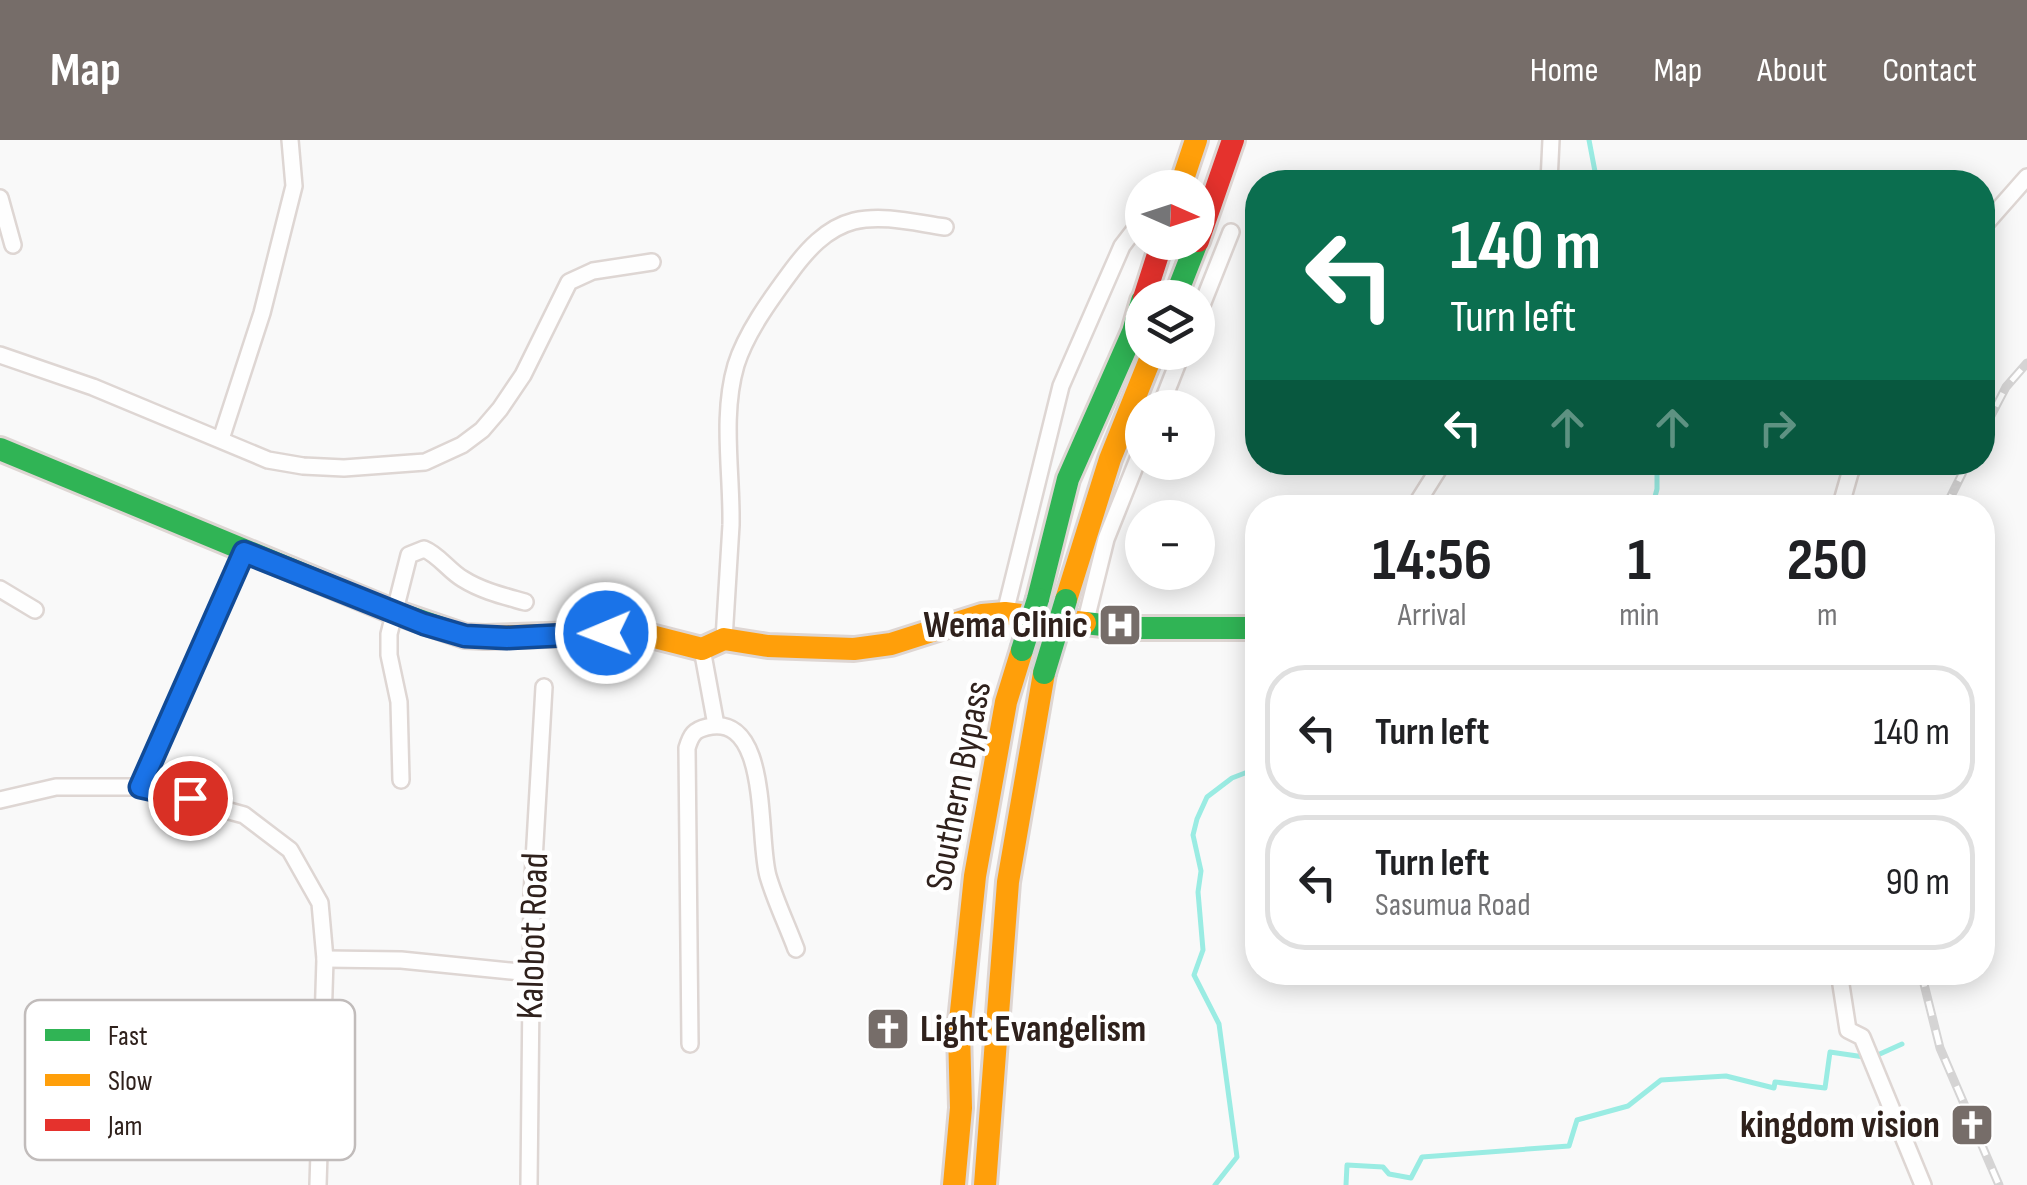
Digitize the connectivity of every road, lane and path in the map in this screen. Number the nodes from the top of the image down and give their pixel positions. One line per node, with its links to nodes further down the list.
1 (290, 140): 20 (street)
2 (1196, 140): 5 (main road)
3 (1233, 140): 8 (main road)
4 (1551, 140): 6 (street)
5 (1186, 170)
6 (1550, 170)
7 (2027, 177): 10 (street)
8 (1215, 191)
9 (0, 198): 14 (street)
10 (1995, 213)
11 (945, 227): 31 (street)
12 (1231, 232): 16 (street)
13 (1125, 242): 28 (street)
14 (13, 245)
15 (652, 262): 20 (street)
16 (1212, 280)
17 (1125, 348): 46 (main road, Southern Bypass, bridge)
18 (0, 356): 20 (street)
19 (1146, 370): 47 (main road, Southern Bypass, bridge)
20 (222, 439)
21 (0, 449): 23 (main road)
22 (1130, 480): 29 (street)
23 (244, 552): 27 (main road); 35 (street)
24 (0, 589): 26 (street)
25 (525, 602): 27 (street)
26 (36, 610)
27 (392, 611): 31 (main road); 34 (street)
28 (1006, 613): 29 (main road); 31 (main road)
29 (1085, 624): 30 (main road)
30 (1245, 628)
31 (713, 644): 33 (street)
32 (544, 687): 39 (street, Kalobot Road)
33 (716, 725): 37 (street); 42 (street)
34 (401, 780)
35 (140, 787): 36 (street); 38 (street)
36 (0, 800)
37 (796, 949)
38 (325, 959): 39 (street); 41 (street)
39 (530, 974): 45 (street, Kalobot Road)
40 (1841, 985): 48 (street)
41 (324, 1000)
42 (690, 1044)
43 (319, 1160): 44 (street)
44 (318, 1185)
45 (530, 1185)
46 (954, 1185)
47 (984, 1185)
48 (1923, 1185)

